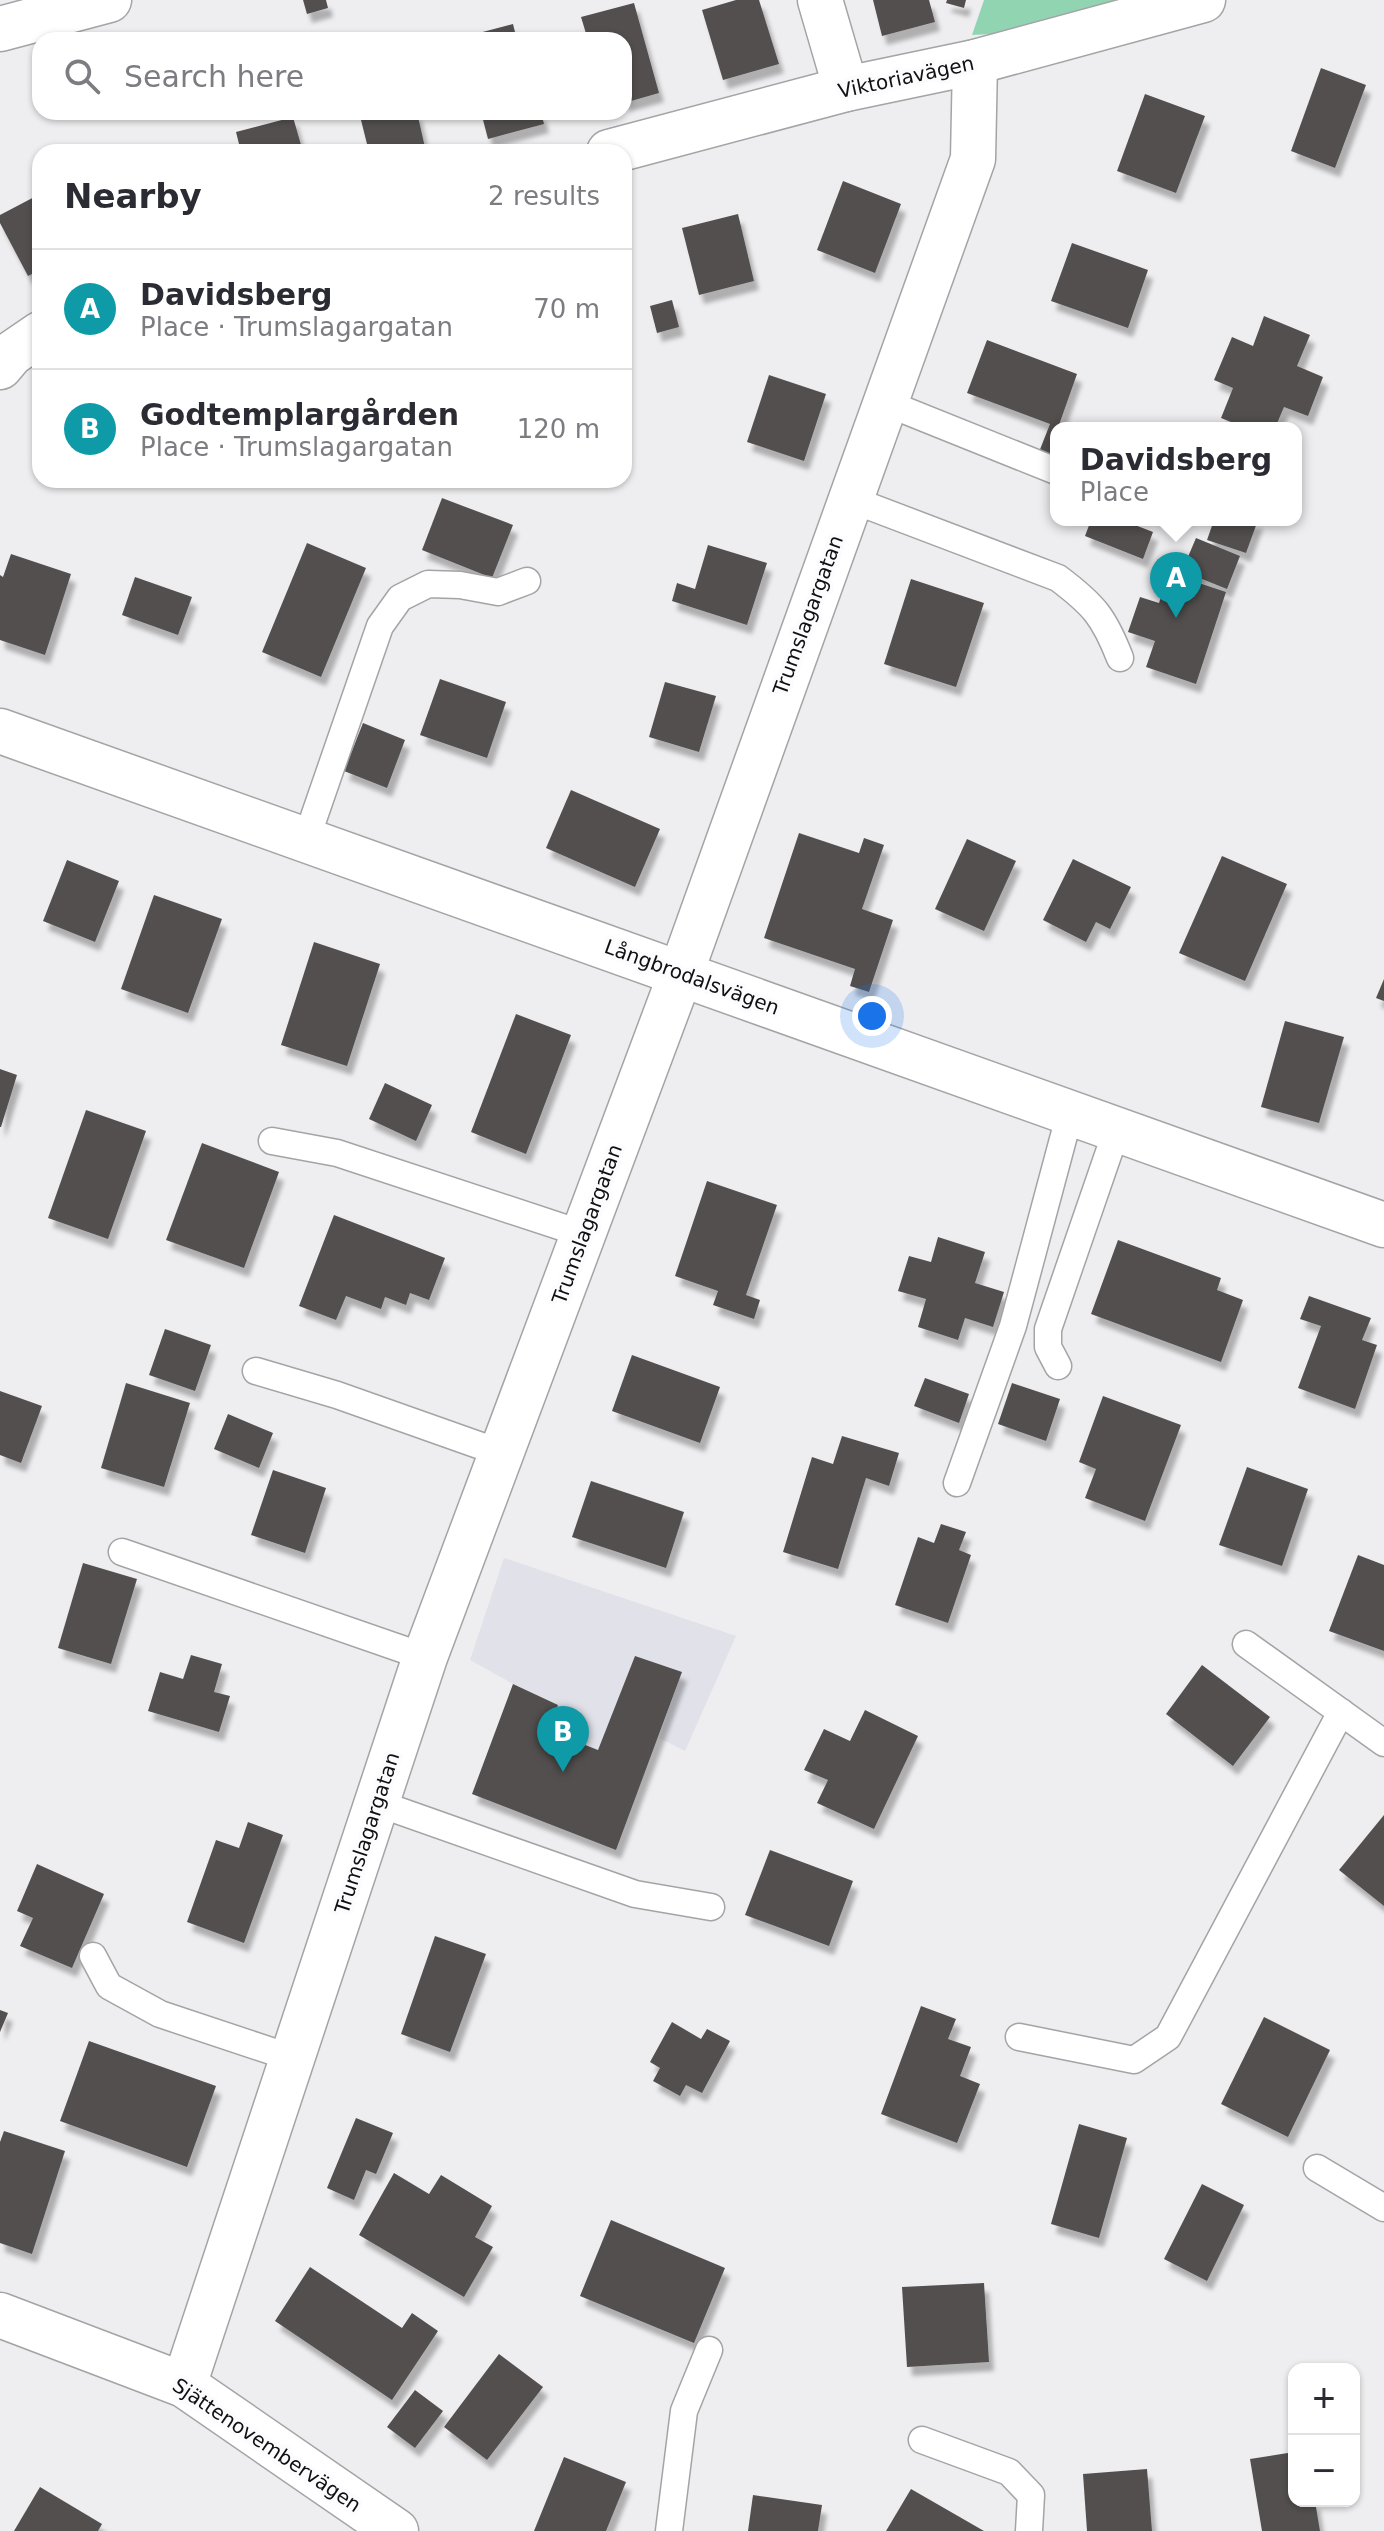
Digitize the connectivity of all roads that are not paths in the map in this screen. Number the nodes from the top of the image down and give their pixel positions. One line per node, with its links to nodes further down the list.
1 (109, 0): 4 (street)
2 (820, 0): 6 (street)
3 (1203, 0): 5 (street, Viktoriavägen)
4 (0, 29)
5 (975, 62): 6 (street, Viktoriavägen); 10 (street, Trumslagargatan)
6 (846, 89): 7 (street, Viktoriavägen)
7 (632, 146)
8 (32, 340): 9 (street)
9 (0, 367)
10 (884, 402): 11 (lane); 12 (street, Trumslagargatan)
11 (1050, 469)
12 (850, 499): 14 (lane); 17 (street, Trumslagargatan)
13 (527, 581): 16 (lane)
14 (1120, 658)
15 (0, 731): 16 (street, Långbrodalsvägen)
16 (306, 840): 17 (street, Långbrodalsvägen)
17 (681, 973): 18 (street, Långbrodalsvägen); 22 (street, Trumslagargatan)
18 (1070, 1113): 19 (street, Långbrodalsvägen); 26 (lane)
19 (1117, 1129): 21 (street, Långbrodalsvägen); 23 (lane)
20 (272, 1141): 22 (lane)
21 (1384, 1225)
22 (583, 1234): 25 (street, Trumslagargatan)
23 (1058, 1366)
24 (256, 1371): 25 (lane)
25 (501, 1453): 29 (street, Trumslagargatan)
26 (957, 1483)
27 (122, 1552): 29 (lane)
28 (1246, 1644): 30 (lane)
29 (425, 1657): 32 (street, Trumslagargatan)
30 (1341, 1712): 31 (lane); 35 (lane)
31 (1384, 1743)
32 (377, 1803): 33 (lane); 36 (street, Trumslagargatan)
33 (711, 1907)
34 (93, 1956): 36 (lane)
35 (1019, 2037)
36 (292, 2058): 41 (street, Trumslagargatan)
37 (1317, 2168): 38 (lane)
38 (1384, 2208)
39 (0, 2315): 41 (street, Sjättenovembervägen)
40 (709, 2350): 44 (lane)
41 (184, 2385): 43 (street, Sjättenovembervägen)
42 (922, 2440): 45 (lane)
43 (396, 2531)
44 (669, 2531)
45 (1029, 2531)

